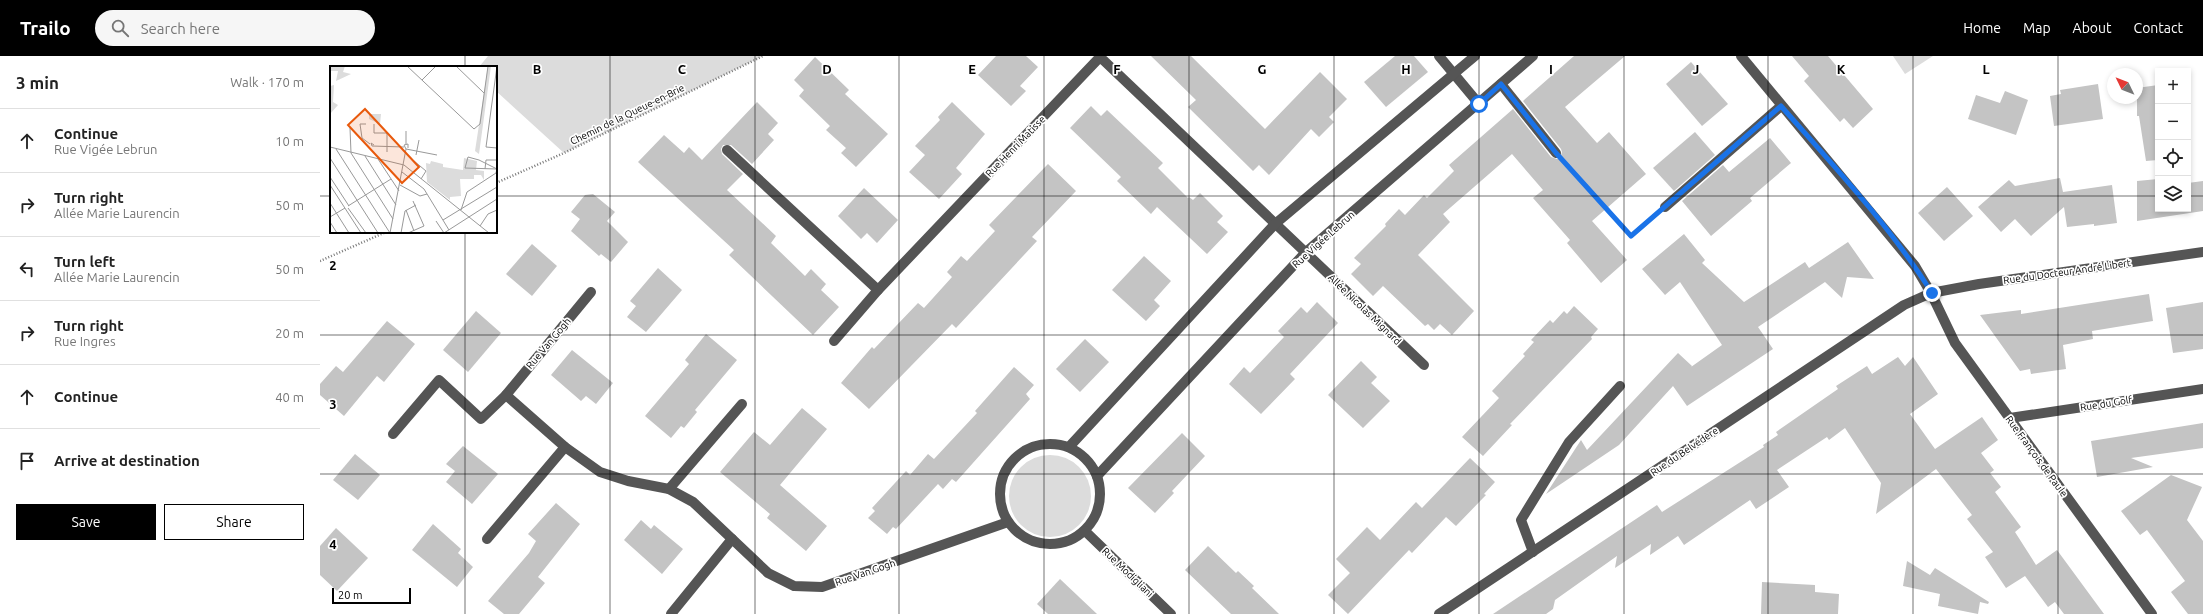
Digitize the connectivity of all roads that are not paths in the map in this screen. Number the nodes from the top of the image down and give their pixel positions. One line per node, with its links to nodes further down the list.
1 (1439, 56): 6 (street)
2 (1475, 56): 6 (street)
3 (1533, 56): 7 (street, Rue Vigée Lebrun)
4 (1741, 56): 9 (street, Rue François de Paule)
5 (1101, 57): 13 (street, Rue Henri Matisse); 16 (street, Rue Henri Matisse)
6 (1454, 74): 8 (street); 13 (street)
7 (1501, 84): 8 (street, Rue Vigée Lebrun); 11 (street)
8 (1479, 104): 14 (street, Rue Vigée Lebrun)
9 (1781, 106): 12 (street); 18 (street, Rue François de Paule)
10 (726, 150): 16 (street)
11 (1556, 153)
12 (1665, 207)
13 (1275, 224): 14 (street, Rue Henri Matisse); 28 (street)
14 (1306, 252): 20 (street, Allée Nicolas Mignard); 29 (street, Rue Vigée Lebrun)
15 (2203, 252): 18 (street, Rue du Docteur André Libert)
16 (878, 290): 19 (street, Rue Henri Matisse)
17 (591, 292): 23 (street, Rue Van Gogh)
18 (1932, 293): 25 (street, Rue François de Paule); 35 (street, Rue du Belvédère)
19 (834, 341)
20 (1424, 365)
21 (1620, 386): 35 (street)
22 (2203, 389): 25 (street, Rue du Golf)
23 (506, 395): 26 (street, Rue Van Gogh); 27 (street, Rue Van Gogh)
24 (742, 404): 30 (street)
25 (2010, 418): 39 (street, Rue François de Paule)
26 (393, 434)
27 (565, 447): 30 (street, Rue Van Gogh); 33 (street)
28 (1069, 447): 29 (street); 31 (street)
29 (1097, 476): 32 (street)
30 (669, 489): 34 (street, Rue Van Gogh)
31 (1008, 522): 32 (street); 34 (street, Rue Van Gogh)
32 (1085, 531): 37 (street, Rue Modigliani)
33 (487, 539)
34 (732, 539): 36 (street)
35 (1532, 552): 38 (street, Rue du Belvédère)
36 (671, 614)
37 (1171, 614)
38 (1439, 614)
39 (2152, 614)

